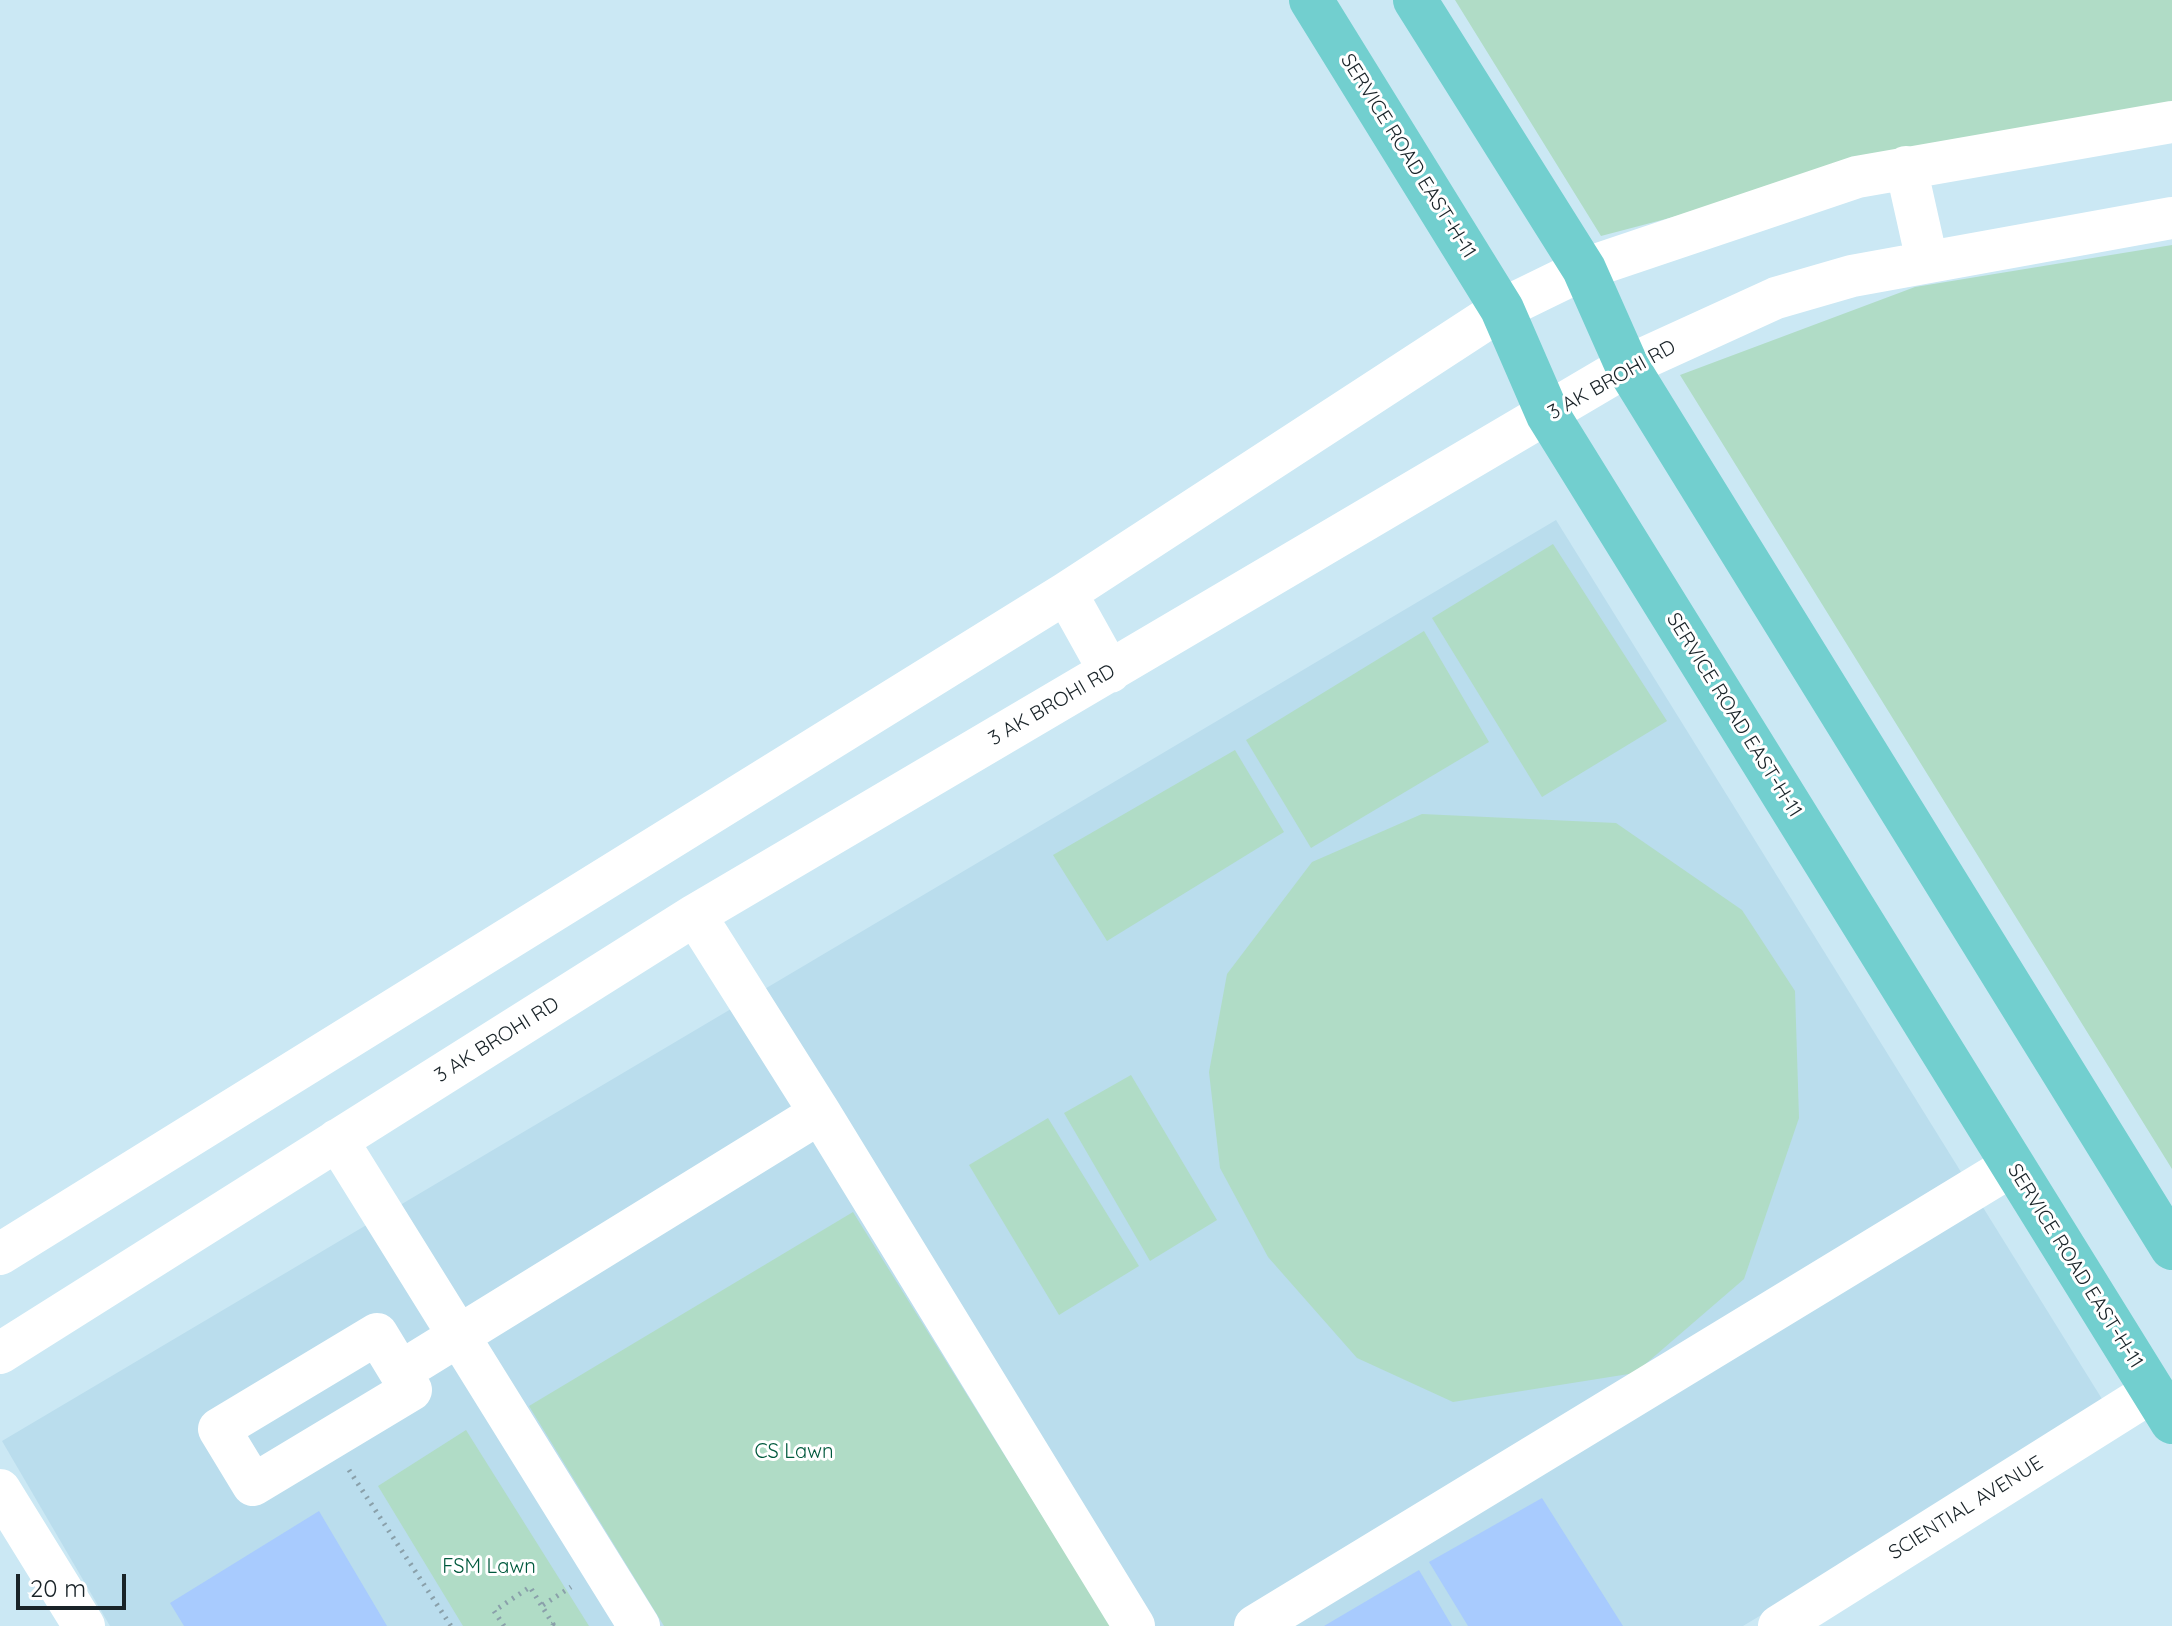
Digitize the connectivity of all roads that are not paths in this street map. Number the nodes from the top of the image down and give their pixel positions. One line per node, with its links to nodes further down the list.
1 (1311, 0): 8 (main road, SERVICE ROAD EAST-H-11)
2 (1415, 0): 7 (main road)
3 (2172, 122): 4 (street)
4 (1906, 167): 6 (street); 7 (street)
5 (2172, 218): 6 (street, 3 AK BROHI RD)
6 (1927, 261): 9 (street, 3 AK BROHI RD)
7 (1584, 269): 8 (street); 9 (main road)
8 (1502, 309): 10 (main road, SERVICE ROAD EAST-H-11); 11 (street)
9 (1627, 366): 10 (street, 3 AK BROHI RD); 17 (main road)
10 (1548, 415): 12 (street, 3 AK BROHI RD); 16 (main road, SERVICE ROAD EAST-H-11)
11 (1066, 593): 12 (street); 18 (street)
12 (1110, 672): 13 (street, 3 AK BROHI RD)
13 (695, 915): 14 (street); 15 (street, 3 AK BROHI RD)
14 (820, 1113): 19 (street); 26 (street)
15 (337, 1140): 19 (street); 20 (street, 3 AK BROHI RD)
16 (2013, 1165): 22 (main road, SERVICE ROAD EAST-H-11); 27 (street)
17 (2172, 1248)
18 (0, 1254)
19 (460, 1336): 21 (street); 25 (street)
20 (0, 1353)
21 (400, 1372): 21 (street)
22 (2162, 1406): 28 (street, SCIENTIAL AVENUE)
23 (0, 1490): 24 (street)
24 (84, 1626)
25 (639, 1626)
26 (1134, 1626)
27 (1255, 1626)
28 (1779, 1626)

